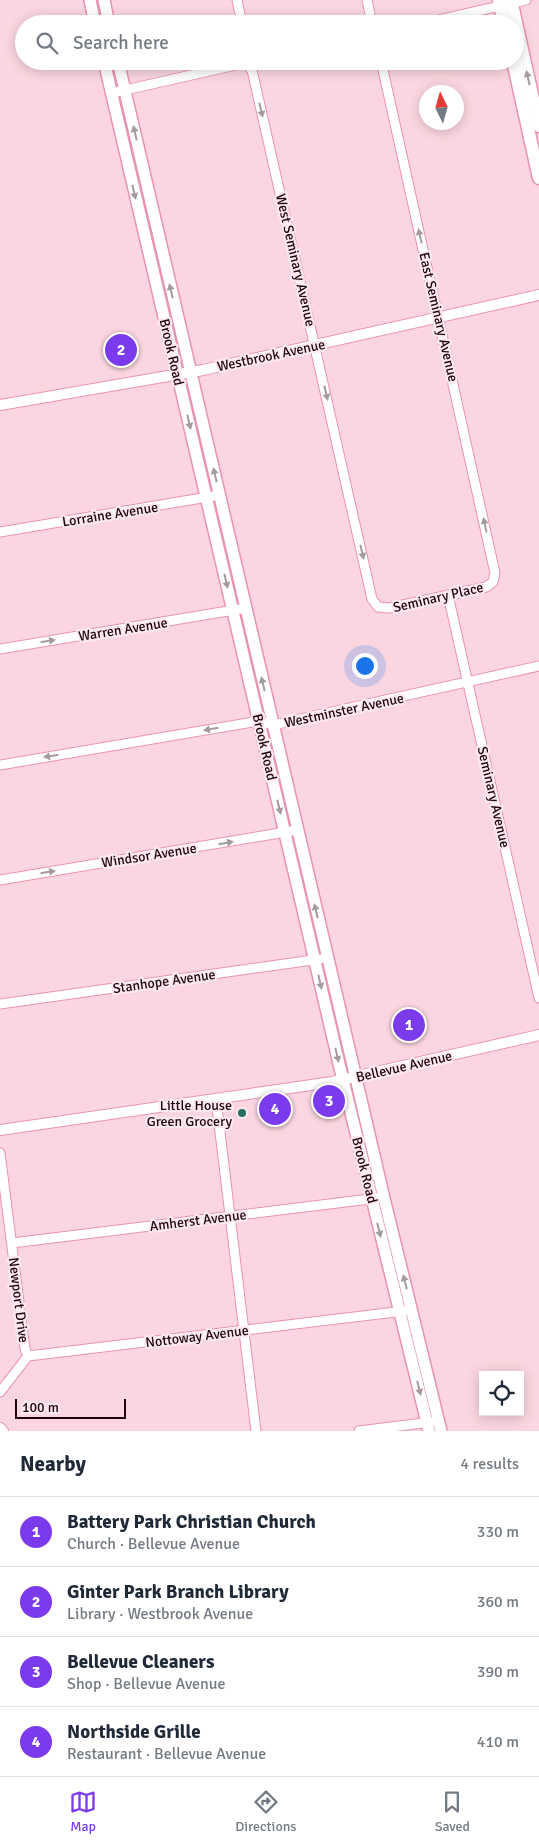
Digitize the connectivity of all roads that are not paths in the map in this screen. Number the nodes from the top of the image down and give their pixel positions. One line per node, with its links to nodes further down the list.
1 (90, 0): 7 (main road)
2 (104, 0): 8 (main road)
3 (237, 0): 9 (street)
4 (367, 0): 10 (street)
5 (526, 0): 6 (street)
6 (505, 2): 11 (street); 12 (main road); 13 (main road, one-way to 6)
7 (93, 15)
8 (107, 15)
9 (240, 15)
10 (370, 15)
11 (455, 15)
12 (504, 15)
13 (509, 15)
14 (106, 70): 22 (main road, Brook Road)
15 (120, 70): 21 (main road, Brook Road)
16 (215, 70): 21 (street, West Seminary Avenue, one-way to 16)
17 (251, 70): 27 (street, West Seminary Avenue, one-way to 27)
18 (383, 70): 26 (street, East Seminary Avenue, one-way to 18)
19 (515, 70): 24 (main road)
20 (524, 70): 23 (main road, one-way to 20)
21 (125, 90): 22 (street); 28 (main road, Brook Road, one-way to 21)
22 (112, 93): 29 (main road, Brook Road, one-way to 29)
23 (539, 126)
24 (539, 178)
25 (539, 295): 26 (street, Westbrook Avenue)
26 (439, 317): 27 (street, Westbrook Avenue); 34 (street, East Seminary Avenue, one-way to 26)
27 (315, 346): 28 (street, Westbrook Avenue); 36 (street, West Seminary Avenue, one-way to 36)
28 (191, 372): 29 (street, Westbrook Avenue); 31 (main road, Brook Road, one-way to 28)
29 (178, 375): 30 (street, Westbrook Avenue); 32 (main road, Brook Road, one-way to 32)
30 (0, 405)
31 (220, 495): 32 (street, Lorraine Avenue); 37 (main road, Brook Road)
32 (207, 497): 33 (street, Lorraine Avenue); 38 (main road, Brook Road, one-way to 38)
33 (0, 532)
34 (496, 573): 35 (street, Seminary Place)
35 (448, 595): 36 (street, Seminary Place); 41 (street, Seminary Avenue)
36 (375, 603)
37 (246, 608): 38 (street, Warren Avenue); 43 (main road, Brook Road, one-way to 37)
38 (233, 610): 39 (street, Warren Avenue, one-way to 38); 42 (main road, Brook Road)
39 (0, 649)
40 (539, 666): 41 (street, Westminster Avenue)
41 (468, 682): 43 (street, Westminster Avenue); 50 (street, Seminary Avenue)
42 (259, 721): 43 (street, Westminster Avenue); 44 (street, Westminster Avenue, one-way to 44); 46 (main road, Brook Road, one-way to 46)
43 (273, 725): 45 (main road, Brook Road)
44 (0, 765)
45 (298, 830): 46 (street, Windsor Avenue); 48 (main road, Brook Road, one-way to 45)
46 (285, 832): 47 (street, Windsor Avenue, one-way to 46); 49 (main road, Brook Road)
47 (0, 880)
48 (327, 958): 49 (street, Stanhope Avenue); 53 (main road, Brook Road)
49 (315, 960): 51 (street, Stanhope Avenue); 54 (main road, Brook Road, one-way to 54)
50 (539, 998)
51 (0, 1004)
52 (539, 1035): 53 (street, Bellevue Avenue)
53 (356, 1078): 54 (street, Bellevue Avenue); 58 (main road, Brook Road)
54 (343, 1080): 55 (street, Bellevue Avenue); 58 (main road, Brook Road)
55 (216, 1099): 56 (street, Bellevue Avenue); 59 (street)
56 (0, 1130)
57 (0, 1153): 60 (street, Newport Drive)
58 (378, 1198): 59 (street, Amherst Avenue); 61 (main road, Brook Road)
59 (230, 1216): 60 (street, Amherst Avenue); 62 (street)
60 (12, 1243): 63 (street, Newport Drive)
61 (406, 1310): 62 (street, Nottoway Avenue); 65 (main road, Brook Road)
62 (244, 1330): 63 (street, Nottoway Avenue); 68 (street)
63 (28, 1356): 64 (street)
64 (0, 1392)
65 (434, 1426): 69 (street)
66 (0, 1428): 67 (street)
67 (3, 1431)
68 (256, 1431)
69 (358, 1431)

